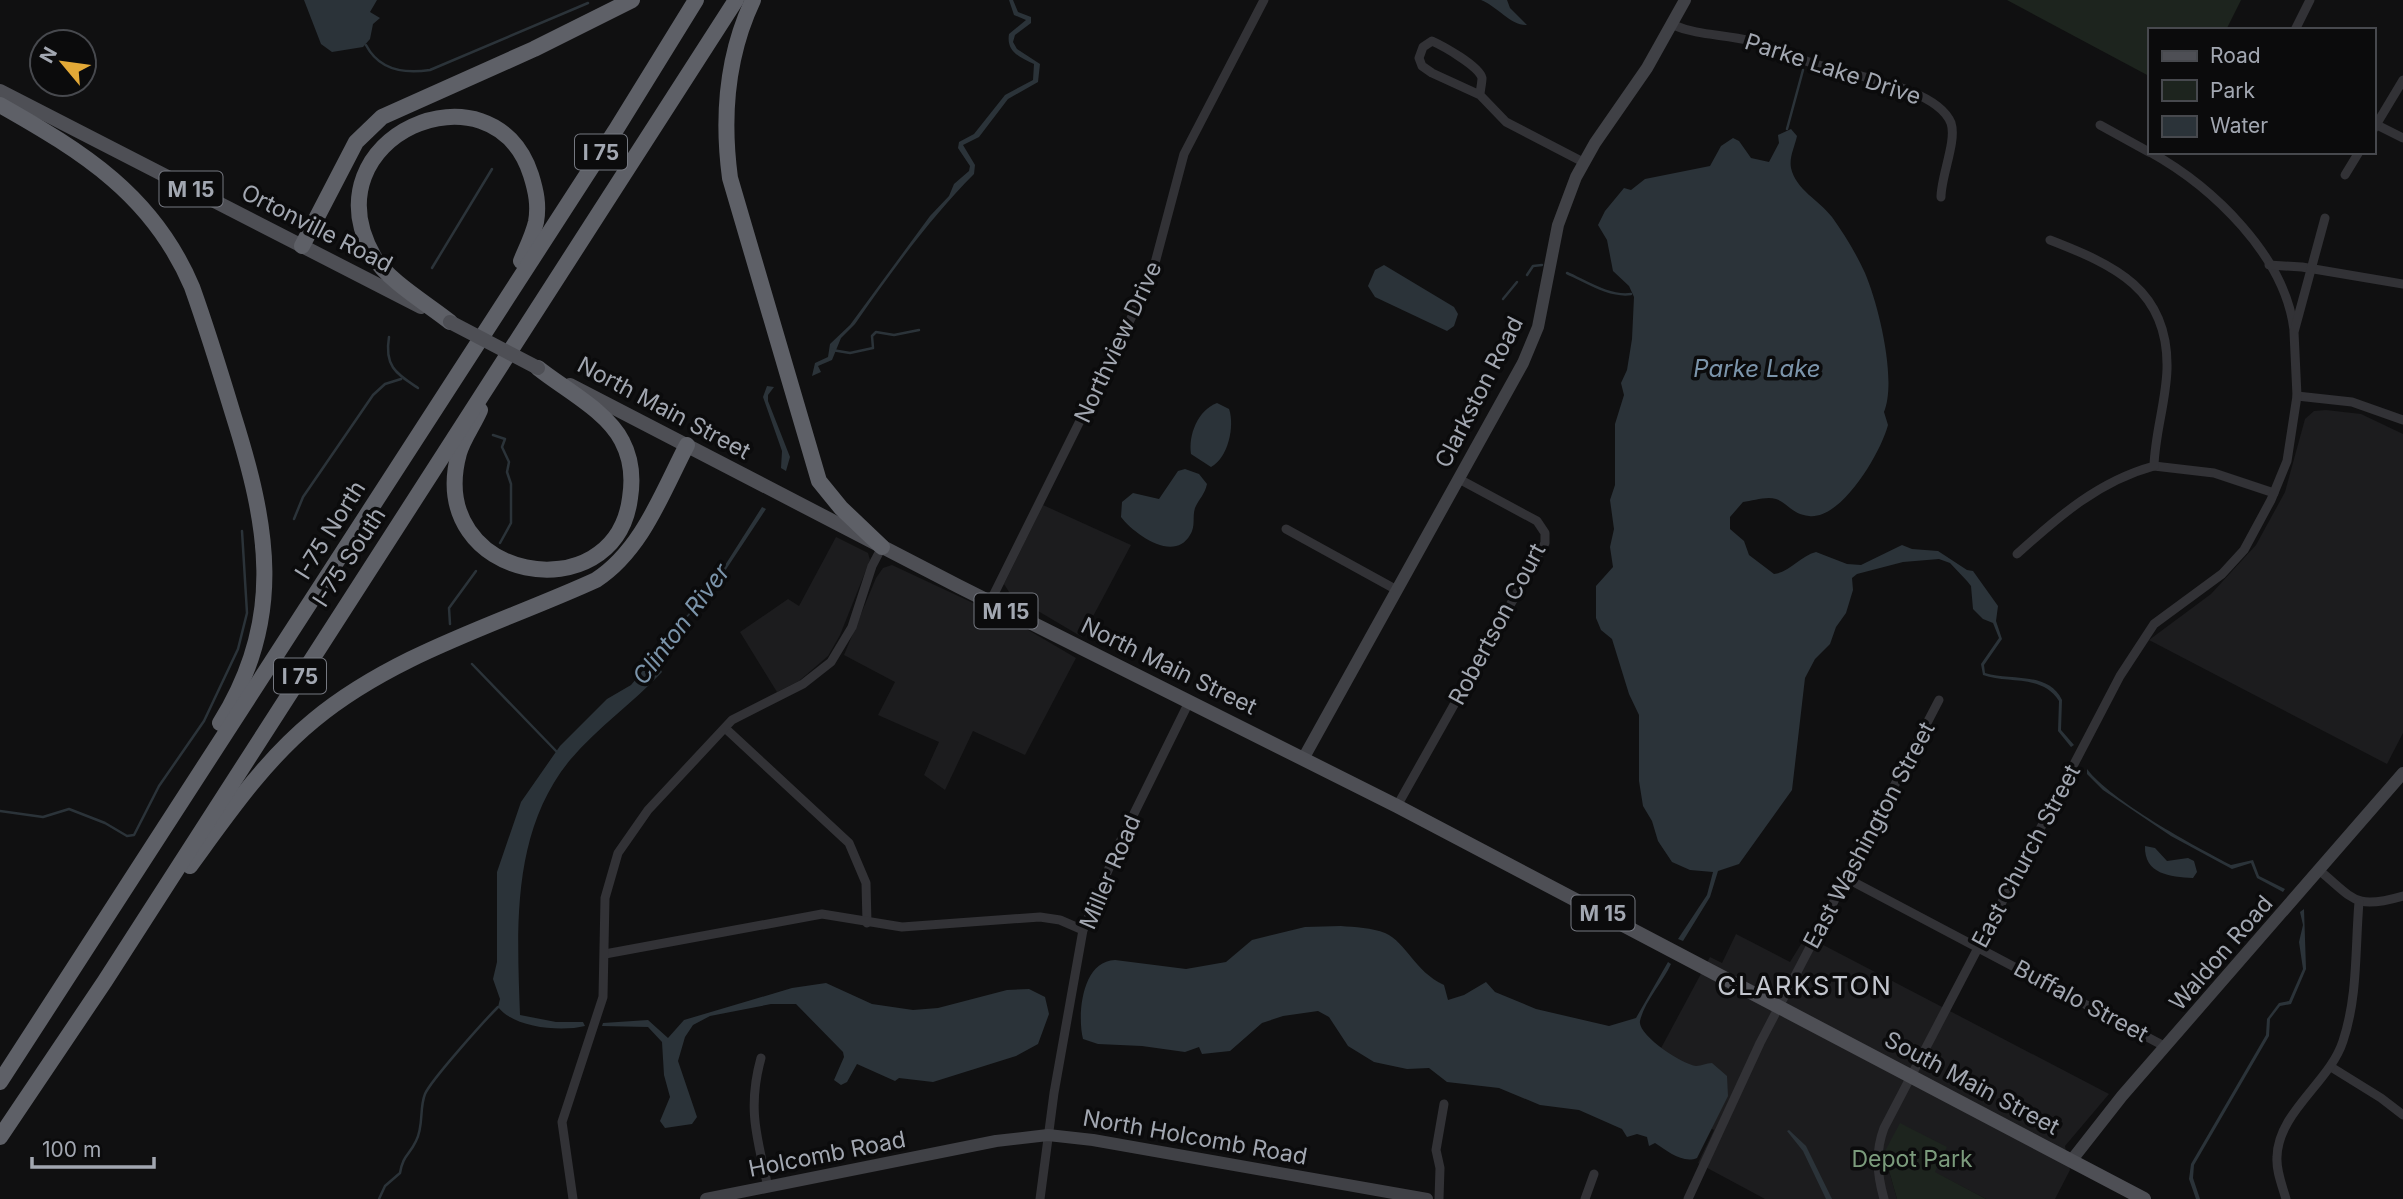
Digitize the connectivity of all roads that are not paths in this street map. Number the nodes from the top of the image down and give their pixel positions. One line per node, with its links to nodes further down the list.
1 (632, 0): 26 (highway)
2 (696, 0): 30 (highway, I-75 North / I 75)
3 (736, 0): 34 (highway, I-75 South / I 75)
4 (753, 0): 42 (highway)
5 (1264, 0): 45 (street, Northview Drive)
6 (1685, 0): 8 (street, Clarkston Road)
7 (2310, 0): 9 (street)
8 (1673, 25): 21 (street, Clarkston Road); 23 (street, Parke Lake Drive)
9 (2296, 28)
10 (2403, 80): 15 (street)
11 (0, 91): 26 (main road, Ortonville Road / M 15)
12 (1480, 95): 12 (street); 21 (street)
13 (0, 105): 52 (highway)
14 (2100, 124): 18 (street)
15 (2375, 124)
16 (2375, 126): 17 (street)
17 (2403, 138)
18 (2148, 151)
19 (2153, 154): 27 (street)
20 (2359, 154): 22 (street)
21 (1583, 162): 39 (street, Clarkston Road)
22 (2346, 175)
23 (1941, 197)
24 (2325, 218): 28 (street)
25 (2050, 240): 38 (street)
26 (302, 246): 31 (main road, Ortonville Road / M 15)
27 (2269, 265): 28 (street); 32 (street)
28 (2313, 268): 29 (street); 32 (street)
29 (2403, 284)
30 (502, 302): 31 (highway); 52 (highway, I-75 North / I 75)
31 (450, 322): 33 (main road, Ortonville Road / M 15, bridge)
32 (2294, 332): 35 (street, East Church Street)
33 (538, 368): 34 (highway); 37 (main road, North Main Street / M 15)
34 (495, 370): 61 (highway, I-75 South / I 75)
35 (2297, 396): 36 (street); 40 (street, East Church Street)
36 (2403, 420)
37 (687, 445): 42 (main road, North Main Street / M 15); 61 (highway)
38 (2154, 466): 40 (street); 43 (street)
39 (1459, 479): 44 (street, Clarkston Road); 51 (street, Robertson Court)
40 (2274, 493): 59 (street, East Church Street)
41 (1286, 529): 44 (street)
42 (882, 547): 45 (main road, North Main Street / M 15); 48 (street)
43 (2018, 554)
44 (1395, 589): 49 (street, Clarkston Road)
45 (990, 602): 47 (main road, North Main Street / M 15)
46 (1939, 700): 54 (street, East Washington Street)
47 (1189, 702): 49 (main road, North Main Street / M 15); 58 (street, Miller Road)
48 (724, 729): 57 (street); 60 (street)
49 (1303, 759): 51 (main road, North Main Street / M 15)
50 (2403, 773): 53 (street, Waldon Road)
51 (1397, 806): 62 (main road, North Main Street / M 15)
52 (153, 842): 67 (highway, I-75 North / I 75)
53 (2320, 871): 56 (street); 63 (street, Waldon Road)
54 (1846, 878): 59 (street, Buffalo Street); 62 (street, East Washington Street)
55 (2403, 895): 56 (street)
56 (2359, 902): 65 (street)
57 (867, 923): 58 (street); 60 (street)
58 (1083, 930): 70 (street, Miller Road)
59 (1978, 947): 63 (street, Buffalo Street); 66 (street, East Church Street)
60 (606, 954): 76 (street)
61 (105, 981): 71 (highway, I-75 South / I 75)
62 (1778, 1007): 66 (main road, South Main Street / M 15); 82 (street, East Washington Street)
63 (2166, 1047): 73 (street, Waldon Road)
64 (761, 1058): 75 (street)
65 (2331, 1067): 69 (street); 85 (street)
66 (1911, 1076): 73 (main road, South Main Street / M 15); 83 (street, East Church Street)
67 (0, 1082)
68 (1444, 1104): 80 (street)
69 (2403, 1115)
70 (1048, 1135): 72 (street, North Holcomb Road); 78 (street, Miller Road); 79 (street, North Holcomb Road)
71 (0, 1137)
72 (955, 1150): 75 (street, Holcomb Road)
73 (2071, 1161): 84 (main road, South Main Street / M 15)
74 (1594, 1174): 81 (street)
75 (768, 1186): 77 (street, Holcomb Road)
76 (573, 1199)
77 (706, 1199)
78 (1040, 1199)
79 (1427, 1199)
80 (1439, 1199)
81 (1584, 1199)
82 (1688, 1199)
83 (1884, 1199)
84 (2144, 1199)
85 (2286, 1199)

